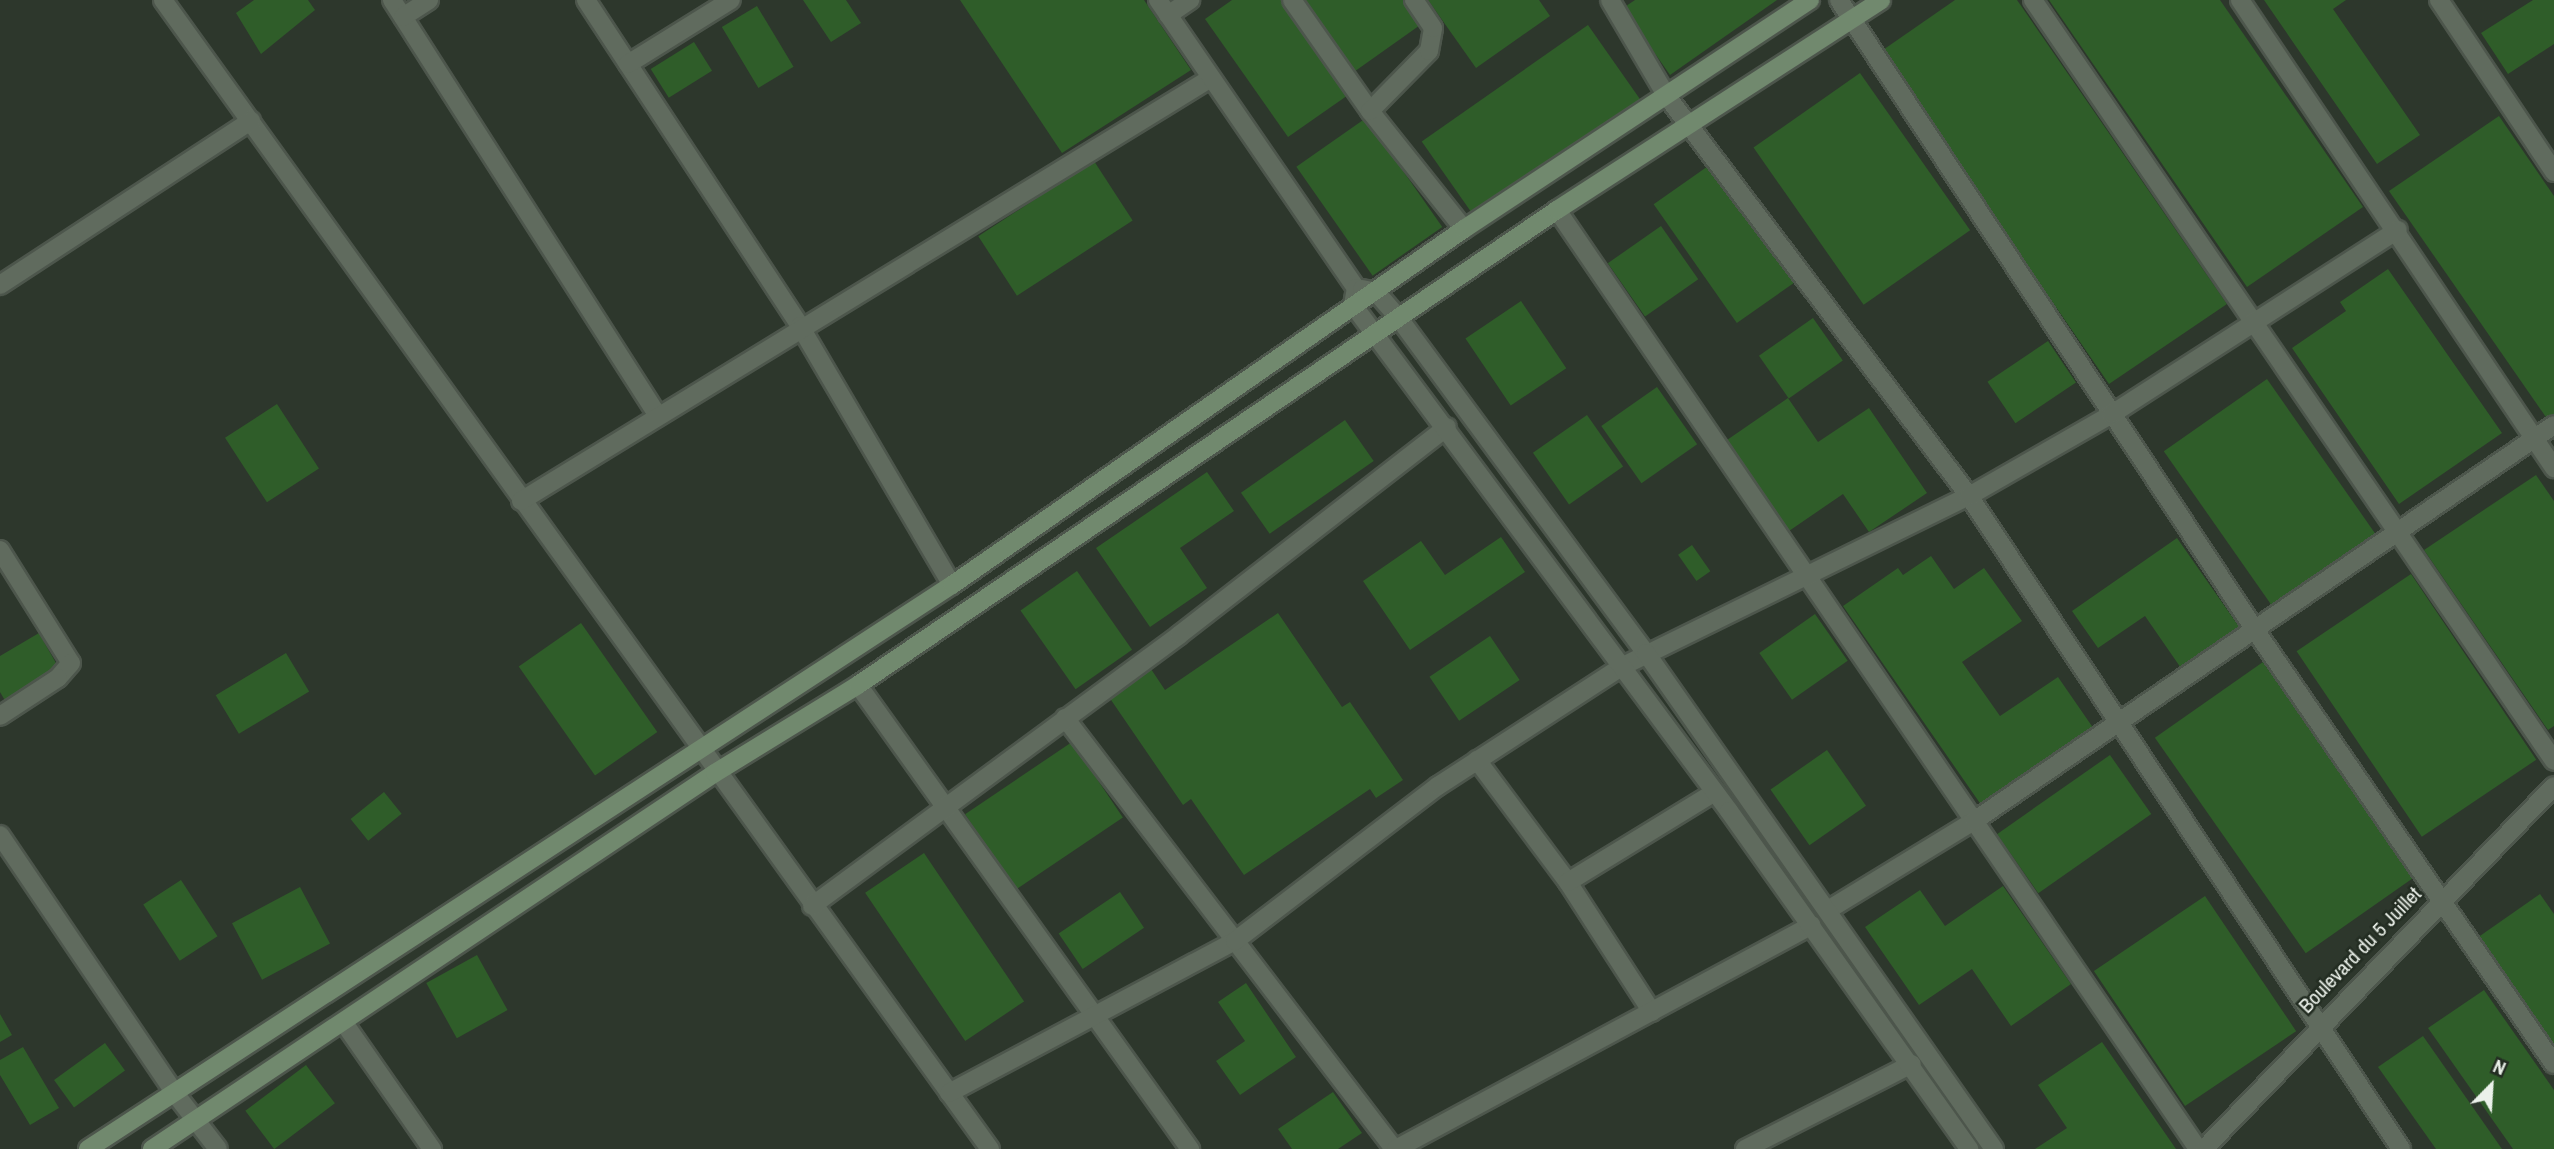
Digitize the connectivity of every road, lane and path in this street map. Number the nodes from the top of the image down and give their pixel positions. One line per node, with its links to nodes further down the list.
1 (163, 0): 23 (street)
2 (391, 0): 17 (street)
3 (429, 0): 17 (street)
4 (586, 0): 19 (street)
5 (732, 0): 19 (street)
6 (1190, 0): 16 (street)
7 (1292, 0): 22 (street)
8 (1414, 0): 22 (street)
9 (1611, 0): 21 (street)
10 (1810, 0): 21 (main road)
11 (1839, 0): 18 (street)
12 (1881, 0): 18 (main road)
13 (2033, 0): 33 (street)
14 (2240, 0): 28 (street)
15 (2439, 0): 25 (street)
16 (1163, 7): 20 (street)
17 (403, 17): 37 (street)
18 (1854, 19): 24 (main road); 36 (street)
19 (628, 64): 34 (street)
20 (1211, 78): 31 (street); 34 (street)
21 (1666, 95): 24 (street); 27 (main road)
22 (1370, 111): 27 (street)
23 (251, 121): 29 (street); 43 (street)
24 (1688, 123): 26 (main road); 42 (street)
25 (2554, 172)
26 (1557, 210): 32 (main road); 46 (street)
27 (1464, 229): 30 (main road)
28 (2398, 230): 33 (street); 40 (street)
29 (0, 285)
30 (1376, 292): 31 (main road); 32 (street)
31 (1354, 297): 35 (street); 47 (main road)
32 (1398, 317): 35 (main road); 49 (street)
33 (2254, 324): 36 (street); 44 (street)
34 (800, 327): 37 (street); 47 (street)
35 (1374, 334): 39 (street); 51 (main road)
36 (2112, 414): 42 (street); 48 (street)
37 (658, 416): 43 (street)
38 (2554, 425): 40 (street)
39 (1447, 427): 50 (street); 53 (street)
40 (2534, 438): 41 (street); 44 (street)
41 (2554, 468)
42 (1969, 496): 46 (street); 54 (street)
43 (521, 501): 55 (street)
44 (2393, 531): 48 (street); 57 (street)
45 (0, 550): 52 (street)
46 (1804, 578): 49 (street); 62 (street)
47 (952, 585): 55 (main road)
48 (2255, 631): 54 (street); 65 (street)
49 (1646, 653): 50 (street); 67 (street)
50 (1623, 666): 56 (street); 60 (street)
51 (858, 685): 58 (main road); 61 (street)
52 (0, 716)
53 (1065, 718): 61 (street); 69 (street)
54 (2117, 722): 62 (street); 73 (street)
55 (698, 751): 58 (street); 76 (main road)
56 (1477, 760): 64 (street); 69 (street)
57 (2554, 761)
58 (715, 773): 66 (street); 72 (main road)
59 (2554, 786): 65 (street, Boulevard du 5 Juillet)
60 (1715, 792): 64 (street); 68 (street)
61 (945, 806): 66 (street); 71 (street)
62 (1974, 821): 67 (street); 90 (street)
63 (0, 835): 76 (street)
64 (1568, 882): 70 (street)
65 (2443, 896): 73 (street, Boulevard du 5 Juillet); 75 (street)
66 (812, 906): 77 (street)
67 (1828, 910): 89 (street)
68 (1812, 925): 70 (street); 74 (street)
69 (1235, 940): 71 (street); 86 (street)
70 (1652, 1012): 86 (street)
71 (1094, 1018): 77 (street); 85 (street)
72 (344, 1023): 78 (main road); 83 (street)
73 (2317, 1028): 91 (street, Boulevard du 5 Juillet); 92 (street)
74 (1912, 1064): 79 (street); 88 (street)
75 (2554, 1064)
76 (173, 1091): 78 (street); 80 (main road)
77 (949, 1093): 84 (street)
78 (197, 1120): 81 (main road); 82 (street)
79 (1776, 1142): 87 (street)
80 (88, 1149)
81 (152, 1149)
82 (218, 1149)
83 (432, 1149)
84 (990, 1149)
85 (1190, 1149)
86 (1395, 1149)
87 (1745, 1149)
88 (1969, 1149)
89 (1994, 1149)
90 (2198, 1149)
91 (2204, 1149)
92 (2401, 1149)

